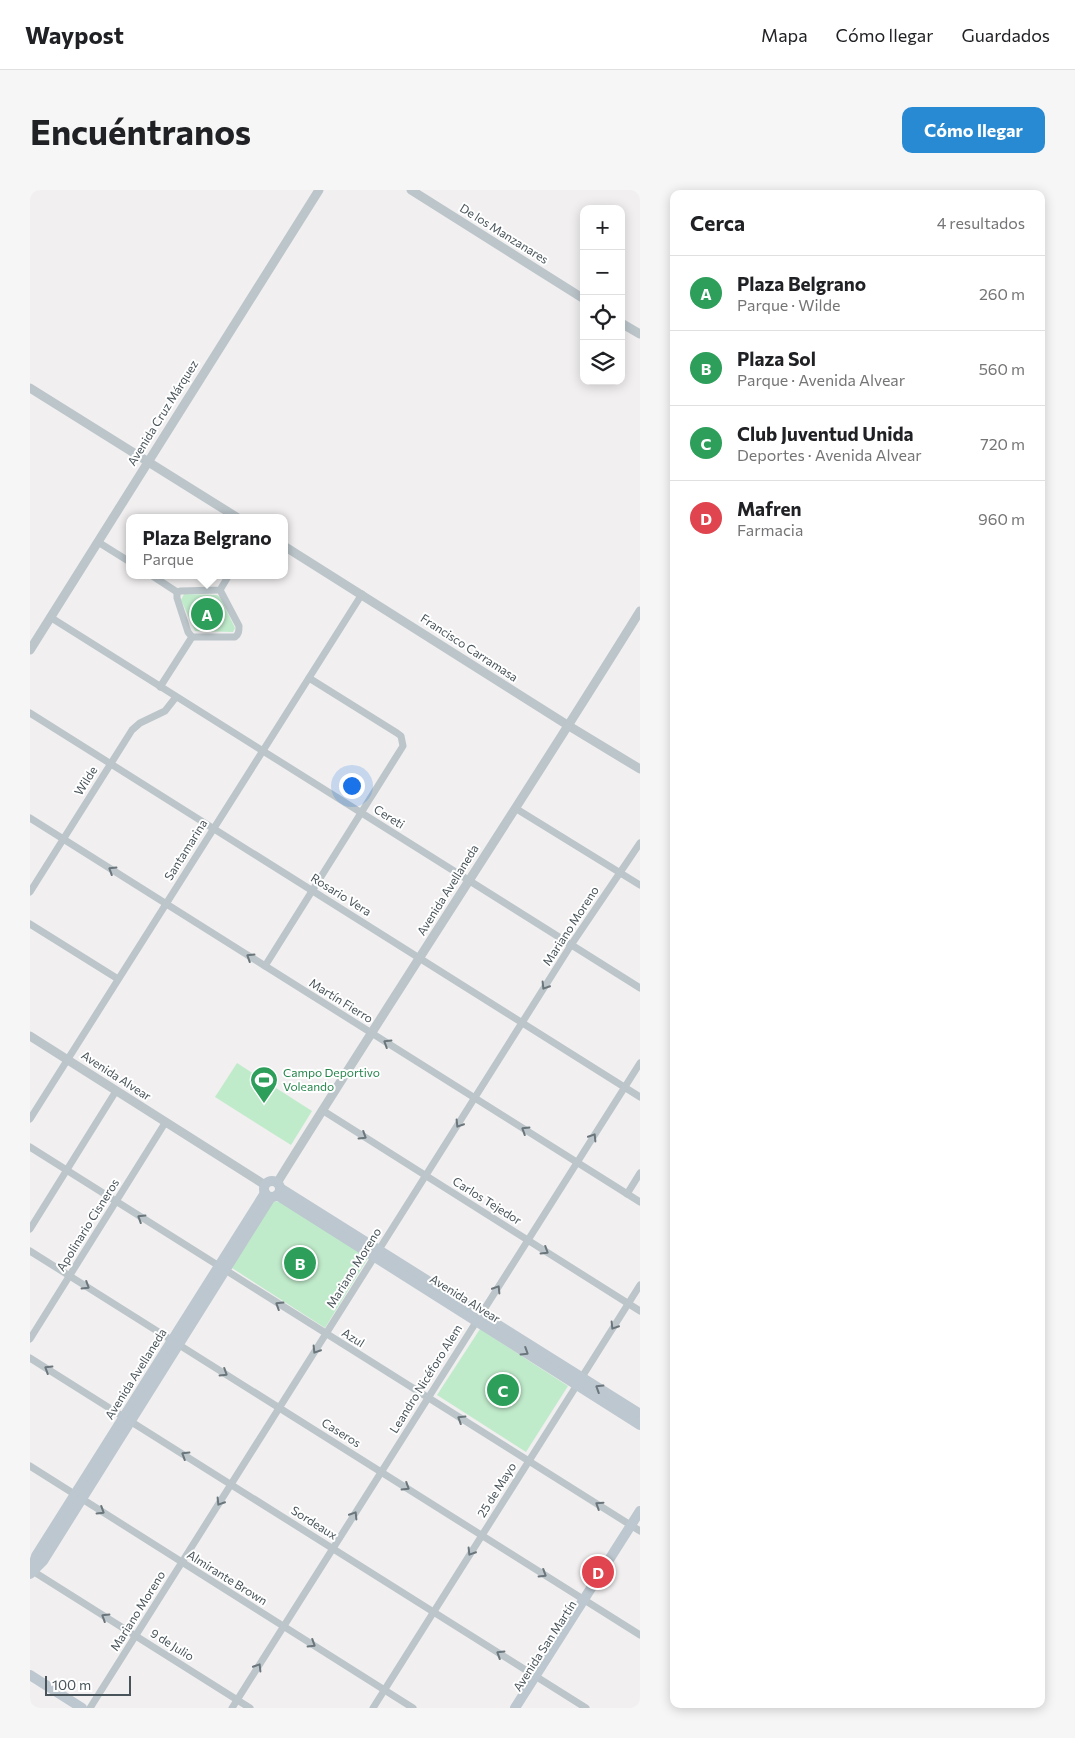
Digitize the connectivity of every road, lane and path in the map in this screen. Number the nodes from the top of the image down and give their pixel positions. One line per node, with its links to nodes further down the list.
1 (319, 190): 7 (street, Avenida Cruz Márquez)
2 (411, 190): 3 (street, De los Manzanares)
3 (580, 296)
4 (625, 325): 5 (street)
5 (640, 334)
6 (30, 388): 7 (street)
7 (147, 462): 8 (street); 9 (street, Avenida Cruz Márquez)
8 (232, 514)
9 (98, 542): 11 (street); 18 (street, Avenida Cruz Márquez)
10 (288, 548): 16 (street, Francisco Carramasa)
11 (126, 560)
12 (156, 579): 15 (street)
13 (227, 579): 14 (street)
14 (220, 590): 15 (street); 19 (street)
15 (177, 592): 19 (street)
16 (362, 594): 21 (street, Santamarina); 25 (street, Francisco Carramasa)
17 (640, 611): 25 (street, Avenida Avellaneda)
18 (50, 617): 20 (street, Avenida Cruz Márquez); 22 (street, Cereti)
19 (192, 637): 22 (street)
20 (30, 650)
21 (309, 678): 26 (street, Santamarina); 30 (street)
22 (160, 687): 23 (street, Cereti)
23 (176, 697): 26 (street, Cereti); 27 (street, Wilde)
24 (30, 713): 27 (street, Rosario Vera)
25 (568, 726): 28 (street, Francisco Carramasa); 29 (street, Avenida Avellaneda)
26 (261, 751): 30 (street, Cereti); 32 (street, Santamarina)
27 (110, 763): 32 (street, Rosario Vera); 33 (street, Wilde)
28 (640, 769)
29 (515, 808): 35 (street); 36 (street, Avenida Avellaneda)
30 (362, 814): 36 (street, Cereti); 38 (street)
31 (30, 818): 33 (street, Martín Fierro)
32 (213, 828): 38 (street, Rosario Vera); 40 (street, Santamarina)
33 (64, 839): 39 (street, Wilde); 40 (street, Martín Fierro, one-way to 33)
34 (640, 843): 35 (street, Mariano Moreno)
35 (620, 873): 37 (street); 42 (street, Mariano Moreno)
36 (469, 880): 42 (street, Cereti); 43 (street, Avenida Avellaneda)
37 (640, 885)
38 (313, 891): 43 (street, Rosario Vera); 44 (street)
39 (30, 892)
40 (166, 904): 44 (street, Martín Fierro, one-way to 40); 45 (street, Santamarina)
41 (30, 924): 45 (street)
42 (571, 945): 46 (street, Cereti); 47 (street, Mariano Moreno, one-way to 47)
43 (420, 958): 47 (street, Rosario Vera); 48 (street, Avenida Avellaneda)
44 (265, 966): 48 (street, Martín Fierro)
45 (118, 979): 50 (street, Santamarina)
46 (640, 988)
47 (522, 1023): 52 (street, Rosario Vera); 55 (street, Mariano Moreno)
48 (372, 1033): 55 (street, Martín Fierro, one-way to 48); 56 (street, Avenida Avellaneda)
49 (30, 1036): 50 (street, Avenida Alvear)
50 (67, 1060): 53 (street, Avenida Alvear); 57 (street, Santamarina)
51 (640, 1063): 52 (street, Leandro Nicéforo Alem)
52 (625, 1087): 54 (street, Rosario Vera); 60 (street, Leandro Nicéforo Alem, one-way to 52)
53 (116, 1091): 58 (street, Avenida Alvear); 61 (street)
54 (640, 1097)
55 (475, 1098): 60 (street, Martín Fierro, one-way to 55); 63 (street, Mariano Moreno, one-way to 63)
56 (322, 1110): 63 (street, Carlos Tejedor, one-way to 63); 64 (street, Avenida Avellaneda)
57 (30, 1119)
58 (165, 1123): 64 (street, Avenida Alvear); 66 (street, Apolinario Cisneros)
59 (30, 1147): 61 (street, Azul)
60 (577, 1163): 65 (street, Martín Fierro); 69 (street, Leandro Nicéforo Alem)
61 (66, 1171): 66 (street, Azul); 68 (street)
62 (640, 1173): 65 (street)
63 (426, 1176): 69 (street, Carlos Tejedor); 71 (street, Mariano Moreno)
64 (273, 1190): 71 (main road, Avenida Alvear); 72 (main road, Avenida Avellaneda)
65 (627, 1194): 67 (street, Martín Fierro)
66 (115, 1202): 72 (street, Azul, one-way to 66); 73 (street, Apolinario Cisneros)
67 (640, 1202)
68 (30, 1228)
69 (528, 1240): 75 (street, Carlos Tejedor, one-way to 75); 77 (street, Leandro Nicéforo Alem, one-way to 69)
70 (30, 1251): 73 (street, Caseros)
71 (377, 1253): 77 (main road, Avenida Alvear); 78 (street, Mariano Moreno)
72 (222, 1269): 78 (street, Azul, one-way to 72); 80 (main road, Avenida Avellaneda)
73 (70, 1276): 79 (street, Apolinario Cisneros); 80 (street, Caseros, one-way to 80)
74 (640, 1285): 75 (street, 25 de Mayo)
75 (628, 1303): 76 (street, Carlos Tejedor); 82 (street, 25 de Mayo, one-way to 82)
76 (640, 1311)
77 (479, 1317): 82 (main road, Avenida Alvear); 83 (street, Leandro Nicéforo Alem)
78 (326, 1334): 83 (street, Azul); 84 (street, Mariano Moreno, one-way to 84)
79 (30, 1339)
80 (176, 1342): 84 (street, Caseros, one-way to 84); 86 (main road, Avenida Avellaneda)
81 (30, 1358): 86 (street, Sordeaux, one-way to 81)
82 (579, 1381): 85 (main road, Avenida Alvear, one-way to 82); 87 (main road, Avenida Alvear); 88 (street, 25 de Mayo)
83 (428, 1398): 88 (street, Azul, one-way to 83); 90 (street, Leandro Nicéforo Alem)
84 (279, 1408): 90 (street, Caseros); 91 (street, Mariano Moreno)
85 (640, 1414)
86 (127, 1419): 91 (street, Sordeaux, one-way to 86); 92 (main road, Avenida Avellaneda)
87 (640, 1425)
88 (529, 1460): 94 (street, Azul, one-way to 88); 95 (street, 25 de Mayo)
89 (30, 1466): 92 (street, Almirante Brown)
90 (381, 1472): 95 (street, Caseros, one-way to 95); 96 (street, Leandro Nicéforo Alem, one-way to 90)
91 (231, 1484): 96 (street, Sordeaux); 97 (street, Mariano Moreno, one-way to 97)
92 (78, 1497): 97 (street, Almirante Brown, one-way to 97); 98 (main road, Avenida Avellaneda)
93 (640, 1511): 94 (main road, Avenida San Martín)
94 (637, 1527): 99 (main road, Avenida San Martín)
95 (482, 1535): 99 (street, Caseros, one-way to 99); 100 (street, 25 de Mayo, one-way to 100)
96 (333, 1548): 100 (street, Sordeaux); 101 (street, Leandro Nicéforo Alem)
97 (182, 1562): 101 (street, Almirante Brown); 103 (street, Mariano Moreno)
98 (31, 1571): 103 (street, 9 de Julio, one-way to 98)
99 (586, 1601): 102 (street, Caseros); 105 (main road, Avenida San Martín)
100 (434, 1612): 105 (street, Sordeaux, one-way to 100); 107 (street, 25 de Mayo)
101 (283, 1626): 107 (street, Almirante Brown, one-way to 107); 108 (street, Leandro Nicéforo Alem, one-way to 101)
102 (640, 1635)
103 (135, 1636): 108 (street, 9 de Julio); 111 (street, Mariano Moreno)
104 (30, 1675): 110 (main road)
105 (537, 1677): 116 (main road, Avenida San Martín); 117 (main road, Avenida San Martín); 118 (street, Sordeaux)
106 (30, 1683): 109 (main road)
107 (385, 1690): 114 (street, 25 de Mayo); 115 (street, Almirante Brown)
108 (237, 1700): 112 (street, Leandro Nicéforo Alem); 113 (street, 9 de Julio)
109 (69, 1708)
110 (82, 1708)
111 (90, 1708)
112 (232, 1708)
113 (250, 1708)
114 (374, 1708)
115 (413, 1708)
116 (515, 1708)
117 (520, 1708)
118 (586, 1708)

